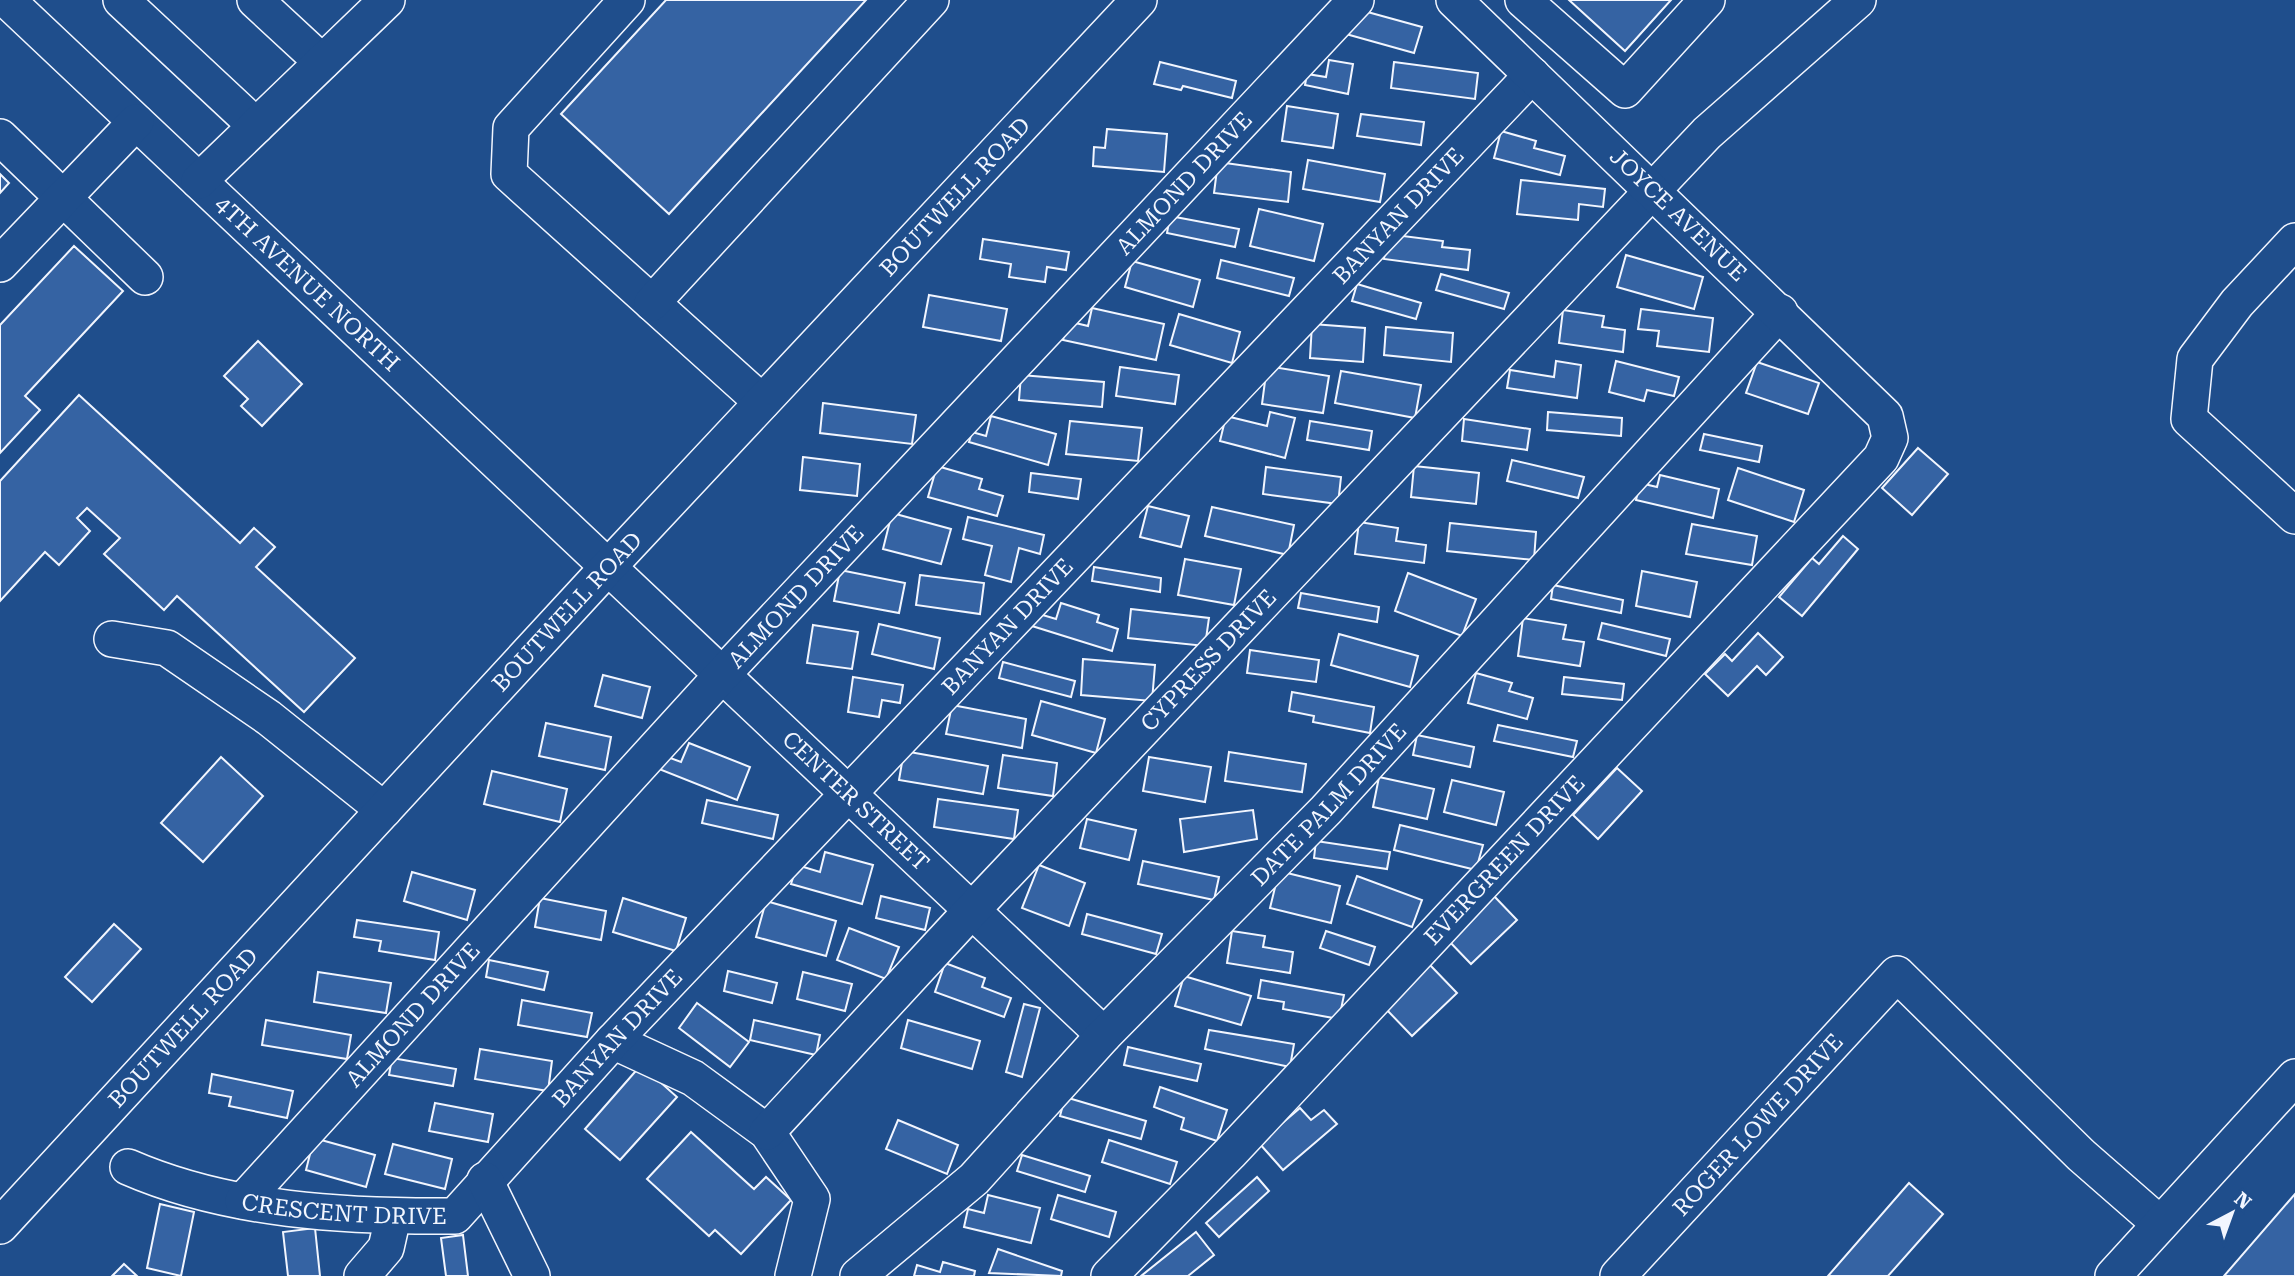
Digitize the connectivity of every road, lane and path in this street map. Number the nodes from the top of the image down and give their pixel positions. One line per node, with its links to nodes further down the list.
1 (7, 0): 15 (street, 4TH AVENUE NORTH)
2 (121, 0): 16 (street)
3 (255, 0): 13 (street)
4 (387, 0): 13 (street)
5 (627, 0): 24 (street)
6 (931, 0): 24 (street)
7 (1139, 0): 26 (street, BOUTWELL ROAD)
8 (1356, 0): 31 (street, ALMOND DRIVE)
9 (1454, 0): 14 (street, JOYCE AVENUE)
10 (1523, 0): 11 (street)
11 (1707, 0)
12 (1858, 0): 19 (street, CYPRESS DRIVE)
13 (322, 62): 16 (street)
14 (1532, 75): 19 (street, JOYCE AVENUE); 32 (street, BANYAN DRIVE)
15 (136, 122): 18 (street, 4TH AVENUE NORTH); 20 (street)
16 (256, 126): 18 (street)
17 (0, 137): 20 (street)
18 (199, 181): 29 (street, 4TH AVENUE NORTH)
19 (1653, 191): 25 (street, JOYCE AVENUE); 34 (street, CYPRESS DRIVE)
20 (62, 200): 22 (street); 23 (street)
21 (2295, 241): 28 (street)
22 (0, 264)
23 (145, 277)
24 (652, 303): 26 (street)
25 (1780, 312): 27 (street, JOYCE AVENUE); 35 (street, DATE PALM DRIVE)
26 (762, 402): 29 (street, BOUTWELL ROAD)
27 (1890, 438): 49 (street, EVERGREEN DRIVE)
28 (2295, 516)
29 (608, 567): 31 (street, CENTER STREET); 33 (street, BOUTWELL ROAD)
30 (112, 639): 33 (street)
31 (722, 675): 32 (street, CENTER STREET); 41 (street, ALMOND DRIVE)
32 (849, 794): 34 (street, CENTER STREET); 36 (street, BANYAN DRIVE)
33 (384, 810): 44 (street, BOUTWELL ROAD)
34 (972, 910): 35 (street, CENTER STREET); 38 (street, CYPRESS DRIVE)
35 (1104, 1035): 48 (street, DATE PALM DRIVE)
36 (613, 1041): 38 (street); 40 (street, BANYAN DRIVE)
37 (2295, 1077): 43 (street)
38 (767, 1132): 47 (street)
39 (128, 1167): 41 (street, CRESCENT DRIVE)
40 (485, 1181): 42 (street, CRESCENT DRIVE); 46 (street)
41 (243, 1200): 42 (street, CRESCENT DRIVE)
42 (393, 1217): 45 (street)
43 (2160, 1224): 50 (street, ROGER LOWE DRIVE); 51 (street)
44 (0, 1226)
45 (362, 1276)
46 (532, 1276)
47 (793, 1276)
48 (858, 1276)
49 (1109, 1276)
50 (1618, 1276)
51 (2113, 1276)

